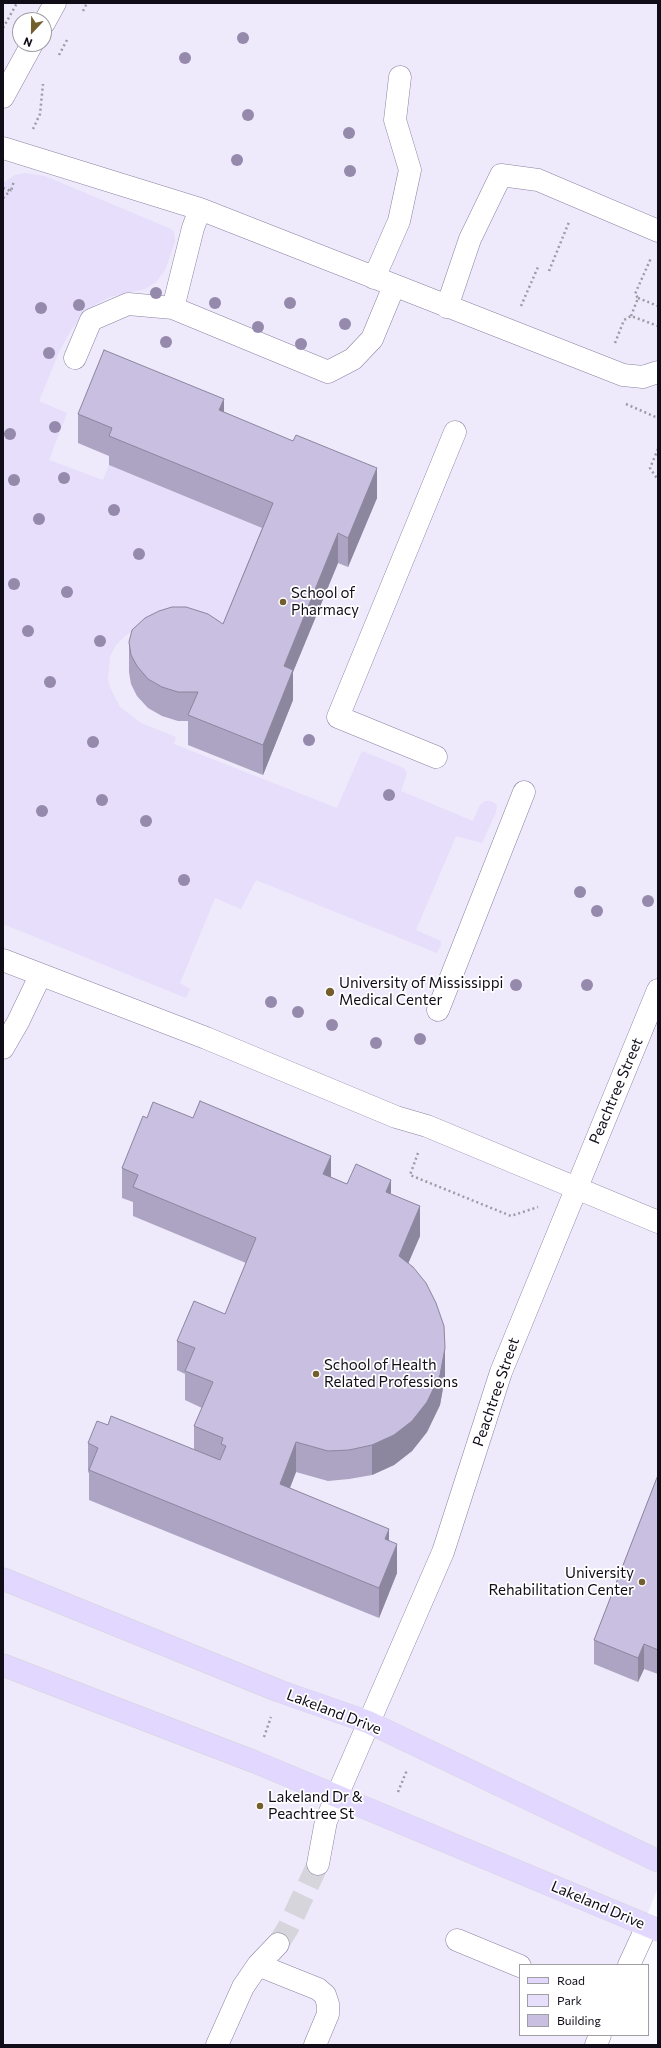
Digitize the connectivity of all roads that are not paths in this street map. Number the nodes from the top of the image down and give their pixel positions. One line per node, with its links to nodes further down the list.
1 (55, 3): 2 (street)
2 (50, 12)
3 (28, 52): 5 (street)
4 (400, 77): 9 (street)
5 (3, 97)
6 (11, 152): 7 (street)
7 (200, 209): 9 (street); 12 (street)
8 (656, 241): 11 (street)
9 (374, 278): 10 (street)
10 (394, 286): 11 (street); 12 (street)
11 (447, 307): 14 (street)
12 (173, 308): 13 (street)
13 (74, 358)
14 (658, 372)
15 (454, 432): 16 (street)
16 (436, 757)
17 (524, 792): 21 (street)
18 (3, 960): 19 (street)
19 (40, 976): 22 (street); 23 (street)
20 (658, 990): 23 (street, Peachtree Street)
21 (438, 1010)
22 (3, 1048)
23 (576, 1187): 24 (street); 27 (street, Peachtree Street)
24 (658, 1222)
25 (3, 1580): 27 (main road, Lakeland Drive)
26 (3, 1665): 28 (main road, Lakeland Drive)
27 (368, 1722): 28 (street, Peachtree Street); 29 (main road, Lakeland Drive)
28 (338, 1796): 30 (street, Peachtree Street); 31 (main road, Lakeland Drive)
29 (658, 1861)
30 (318, 1864)
31 (653, 1928): 34 (street)
32 (457, 1940): 36 (street)
33 (278, 1944): 35 (street)
34 (630, 1964)
35 (258, 1965): 37 (street); 38 (street)
36 (519, 1966)
37 (217, 2045)
38 (315, 2045)

